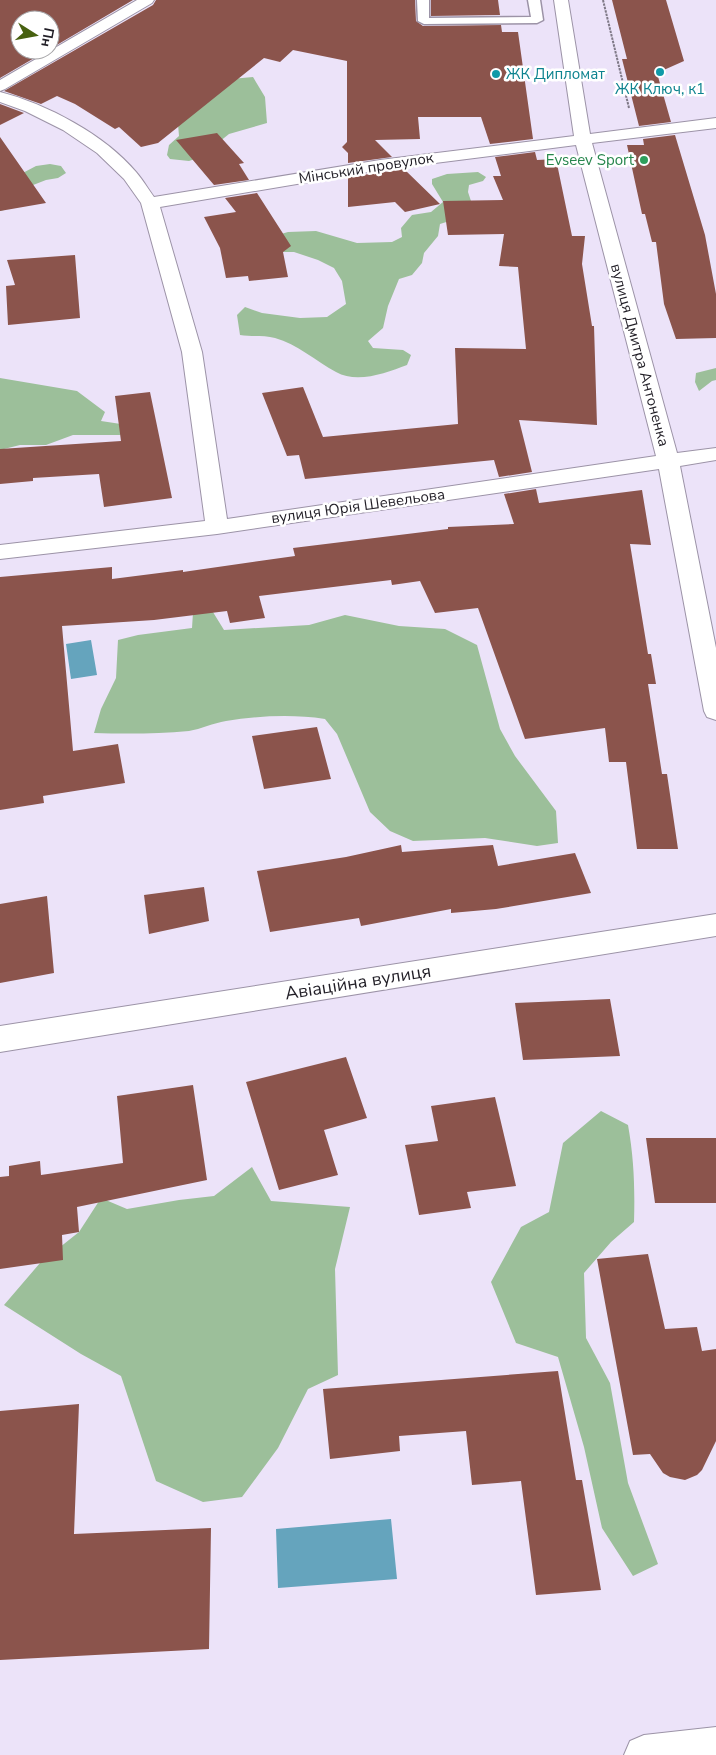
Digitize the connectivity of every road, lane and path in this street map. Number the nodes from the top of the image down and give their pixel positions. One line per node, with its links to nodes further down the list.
1 (148, 0): 6 (street)
2 (423, 0): 3 (lane)
3 (534, 0)
4 (561, 0): 10 (street, вулиця Дмитра Антоненка)
5 (603, 0): 8 (path)
6 (0, 86)
7 (0, 97): 11 (street)
8 (630, 112)
9 (716, 123): 10 (street, Мінський провулок)
10 (583, 139): 11 (street, Мінський провулок); 13 (street, вулиця Дмитра Антоненка)
11 (150, 203): 14 (street)
12 (716, 454): 13 (street, вулиця Юрія Шевельова)
13 (668, 461): 14 (street, вулиця Юрія Шевельова); 16 (street, вулиця Дмитра Антоненка)
14 (217, 527): 15 (street, вулиця Юрія Шевельова)
15 (0, 552)
16 (716, 711)
17 (716, 925): 18 (street, Авіаційна вулиця)
18 (0, 1039)
19 (716, 1747): 20 (street)
20 (644, 1755)

